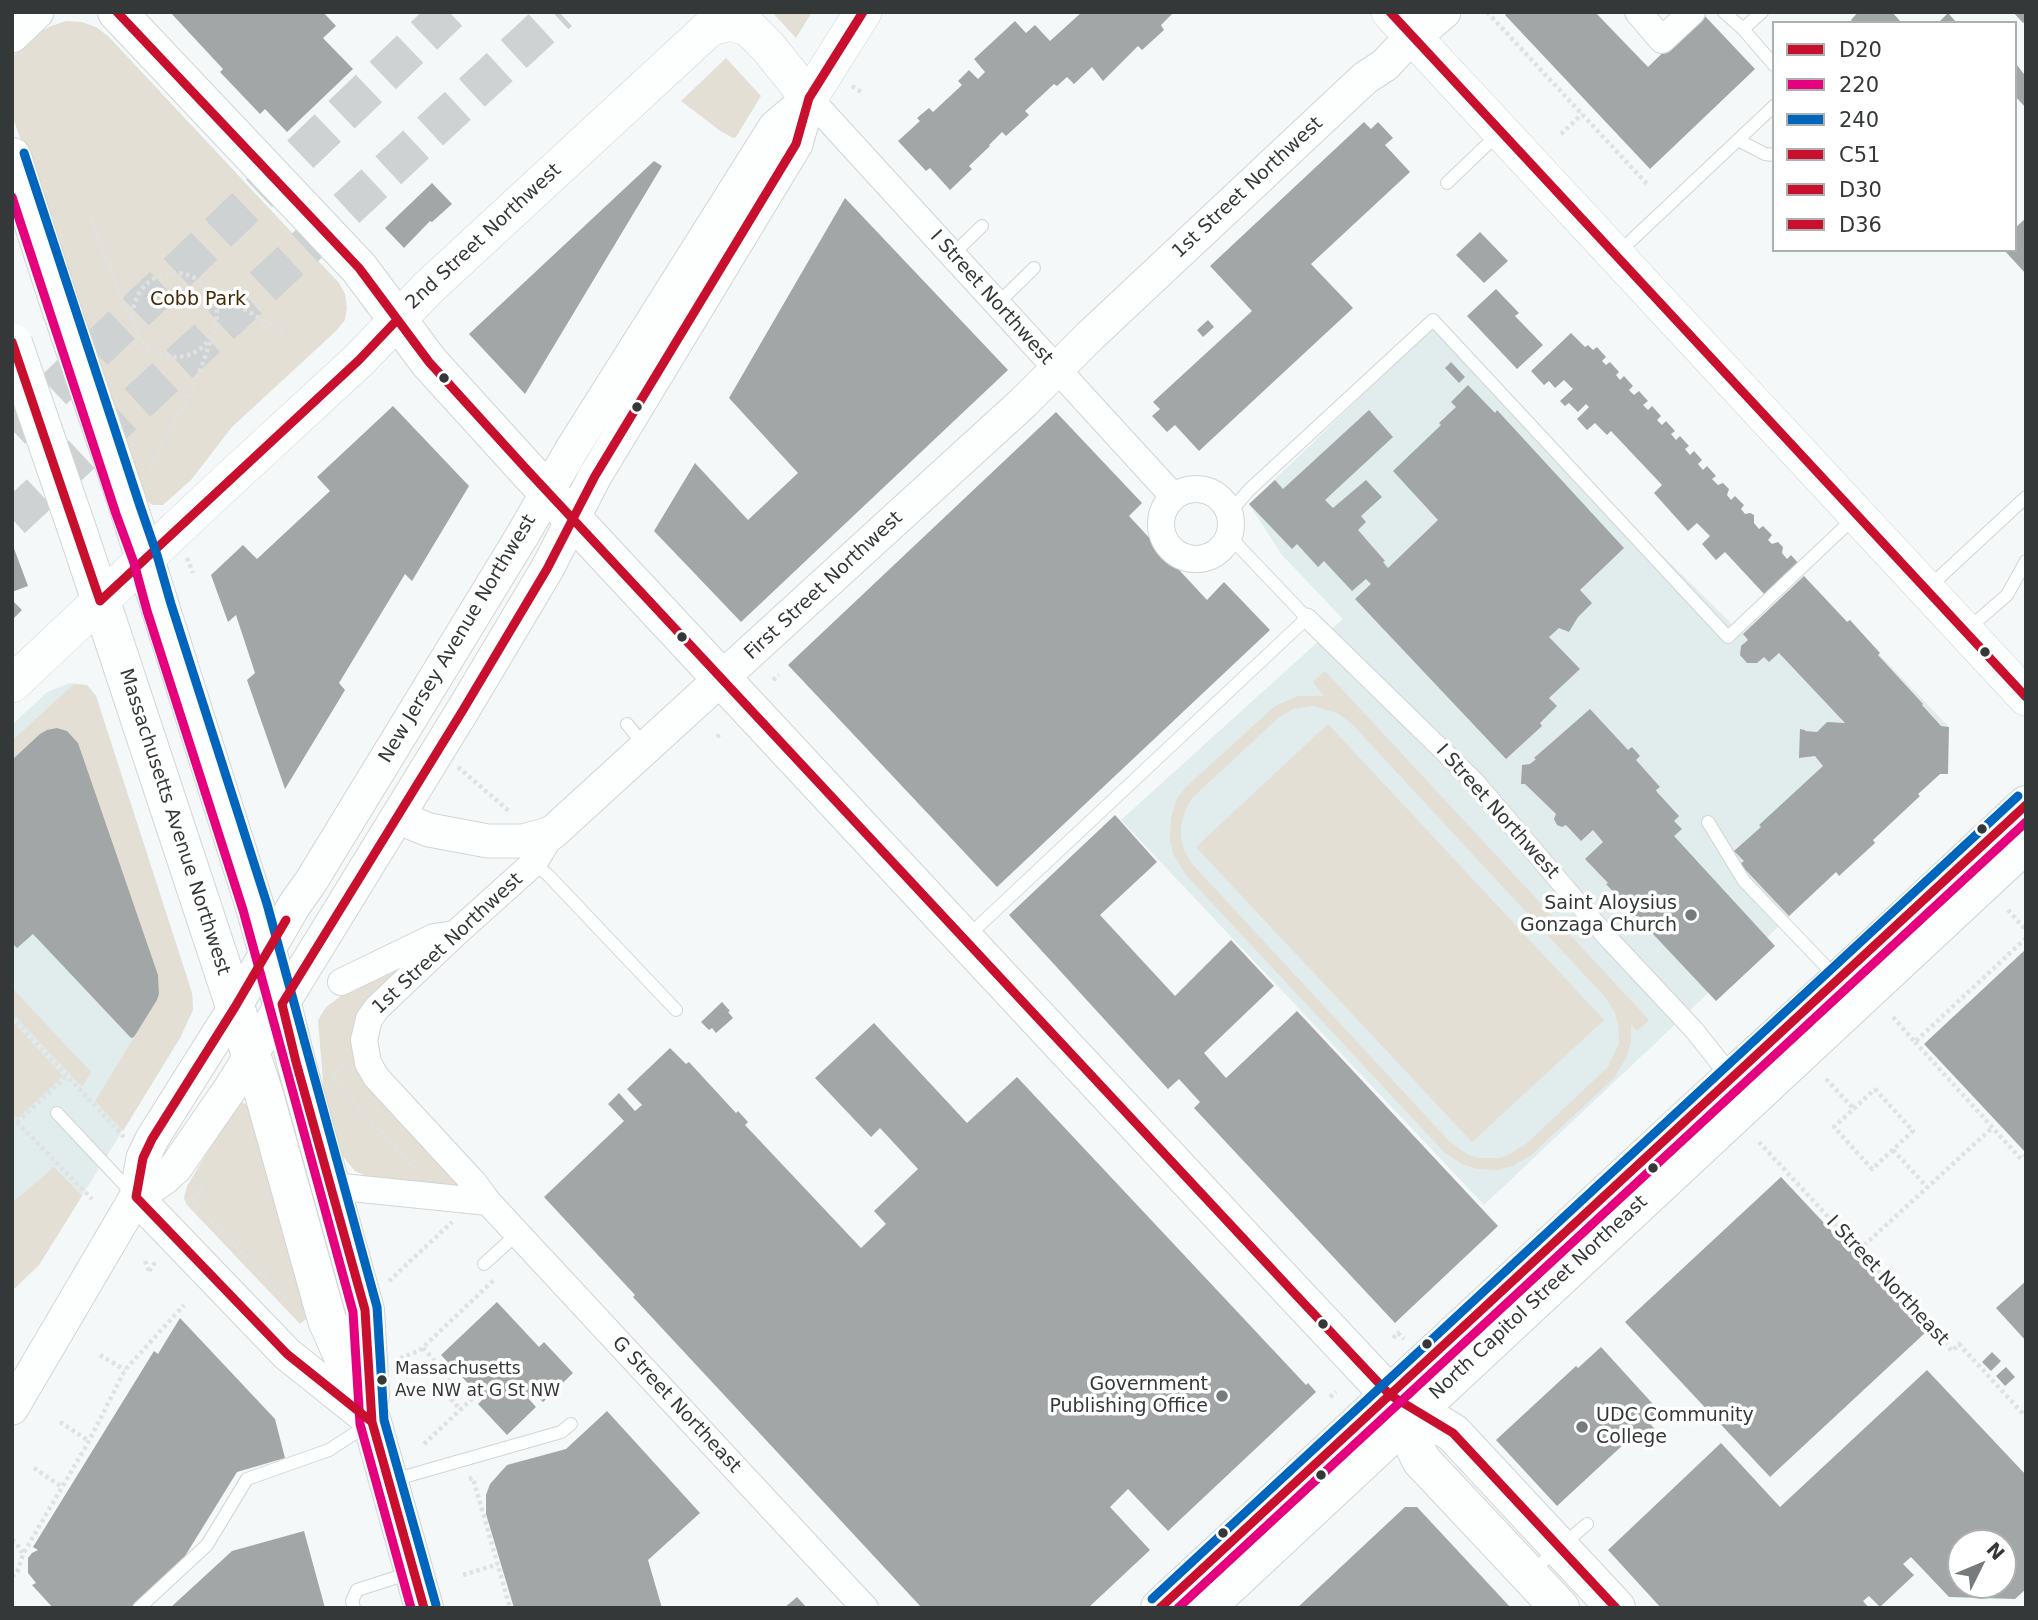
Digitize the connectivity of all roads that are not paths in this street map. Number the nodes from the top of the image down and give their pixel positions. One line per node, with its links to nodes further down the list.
1 (37, 12): 12 (street)
2 (117, 12): 26 (main road)
3 (863, 12): 14 (main road, New Jersey Avenue Northwest)
4 (1444, 12): 10 (street, 1st Street Northwest)
5 (1638, 12): 6 (street)
6 (1692, 12)
7 (1724, 12): 11 (lane)
8 (1762, 12): 11 (lane)
9 (731, 17): 14 (main road, 2nd Street Northwest); 26 (main road, 2nd Street Northwest)
10 (1402, 25): 16 (main road); 28 (street, 1st Street Northwest)
11 (1743, 29): 13 (lane)
12 (12, 36)
13 (1772, 63)
14 (809, 97): 22 (street, I Street Northwest); 29 (street, New Jersey Avenue Northwest); 33 (street, New Jersey Avenue Northwest)
15 (1772, 108): 17 (lane)
16 (1501, 132): 20 (lane); 23 (main road)
17 (1738, 140): 18 (lane); 23 (lane)
18 (1772, 155)
19 (12, 157): 35 (main road, Massachusetts Avenue Northwest, bridge)
20 (1447, 183)
21 (982, 226): 22 (lane)
22 (952, 255): 25 (street, I Street Northwest)
23 (1616, 255): 32 (main road)
24 (1034, 268): 25 (lane)
25 (997, 304): 28 (street, I Street Northwest)
26 (397, 320): 29 (main road); 35 (main road, 2nd Street Northwest)
27 (13, 342): 38 (main road, Massachusetts Avenue Northwest, bridge)
28 (1056, 369): 30 (street, I Street Northwest); 41 (street, First Street Northwest)
29 (547, 491): 33 (main road); 52 (street, New Jersey Avenue Northwest)
30 (1174, 497): 34 (street, I Street Northwest); 34 (street)
31 (2026, 497): 37 (lane)
32 (1857, 515): 34 (lane); 37 (main road)
33 (573, 519): 41 (main road); 45 (street, New Jersey Avenue Northwest)
34 (1229, 525): 39 (lane, I Street Northwest)
35 (146, 559): 38 (main road, 2nd Street Northwest); 52 (main road, Massachusetts Avenue Northwest)
36 (2026, 561): 40 (lane)
37 (1926, 589): 40 (main road)
38 (100, 601): 42 (main road, 2nd Street Northwest); 56 (main road, Massachusetts Avenue Northwest)
39 (1307, 618): 51 (lane); 60 (street, I Street Northwest)
40 (1965, 632): 43 (main road)
41 (722, 679): 47 (street, First Street Northwest); 51 (main road)
42 (12, 684)
43 (2026, 697)
44 (2026, 805): 54 (main road)
45 (397, 817): 47 (street, First Street Northwest); 55 (street, New Jersey Avenue Northwest)
46 (1708, 822): 54 (lane)
47 (552, 832): 49 (street, 1st Street Northwest)
48 (2026, 843): 54 (main road)
49 (534, 863): 50 (street, 1st Street Northwest); 57 (lane)
50 (456, 933): 53 (street); 59 (street, 1st Street Northwest)
51 (965, 939): 68 (main road)
52 (268, 953): 55 (main road, Massachusetts Avenue Northwest); 56 (street, New Jersey Avenue Northwest)
53 (341, 982)
54 (1849, 990): 60 (main road, North Capitol Street Northeast)
55 (282, 1004): 58 (street, New Jersey Avenue Northwest); 62 (main road, Massachusetts Avenue Northwest)
56 (235, 1007): 58 (main road, Massachusetts Avenue Northwest); 63 (street, New Jersey Avenue Northwest)
57 (676, 1010)
58 (251, 1055): 63 (street, New Jersey Avenue Northwest); 69 (main road, Massachusetts Avenue Northwest)
59 (368, 1063): 64 (street, G Street Northeast)
60 (1741, 1089): 68 (main road, North Capitol Street Northeast)
61 (57, 1113): 63 (lane)
62 (332, 1186): 64 (street); 69 (main road, Massachusetts Avenue Northwest)
63 (136, 1197): 67 (street, New Jersey Avenue Northwest); 69 (street)
64 (488, 1202): 65 (street, G Street Northeast)
65 (517, 1234): 66 (lane); 78 (street, G Street Northeast)
66 (484, 1264)
67 (12, 1408)
68 (1404, 1410): 72 (main road); 73 (main road); 75 (main road)
69 (372, 1422): 71 (main road, Massachusetts Avenue Northwest); 76 (lane)
70 (570, 1424): 71 (lane)
71 (389, 1482): 74 (main road, Massachusetts Avenue Northwest)
72 (1573, 1536): 73 (lane); 81 (main road)
73 (1528, 1574): 80 (main road)
74 (419, 1590): 77 (lane)
75 (1208, 1599): 79 (main road)
76 (139, 1608)
77 (354, 1608)
78 (865, 1608)
79 (1160, 1608)
80 (1560, 1608)
81 (1616, 1608)

